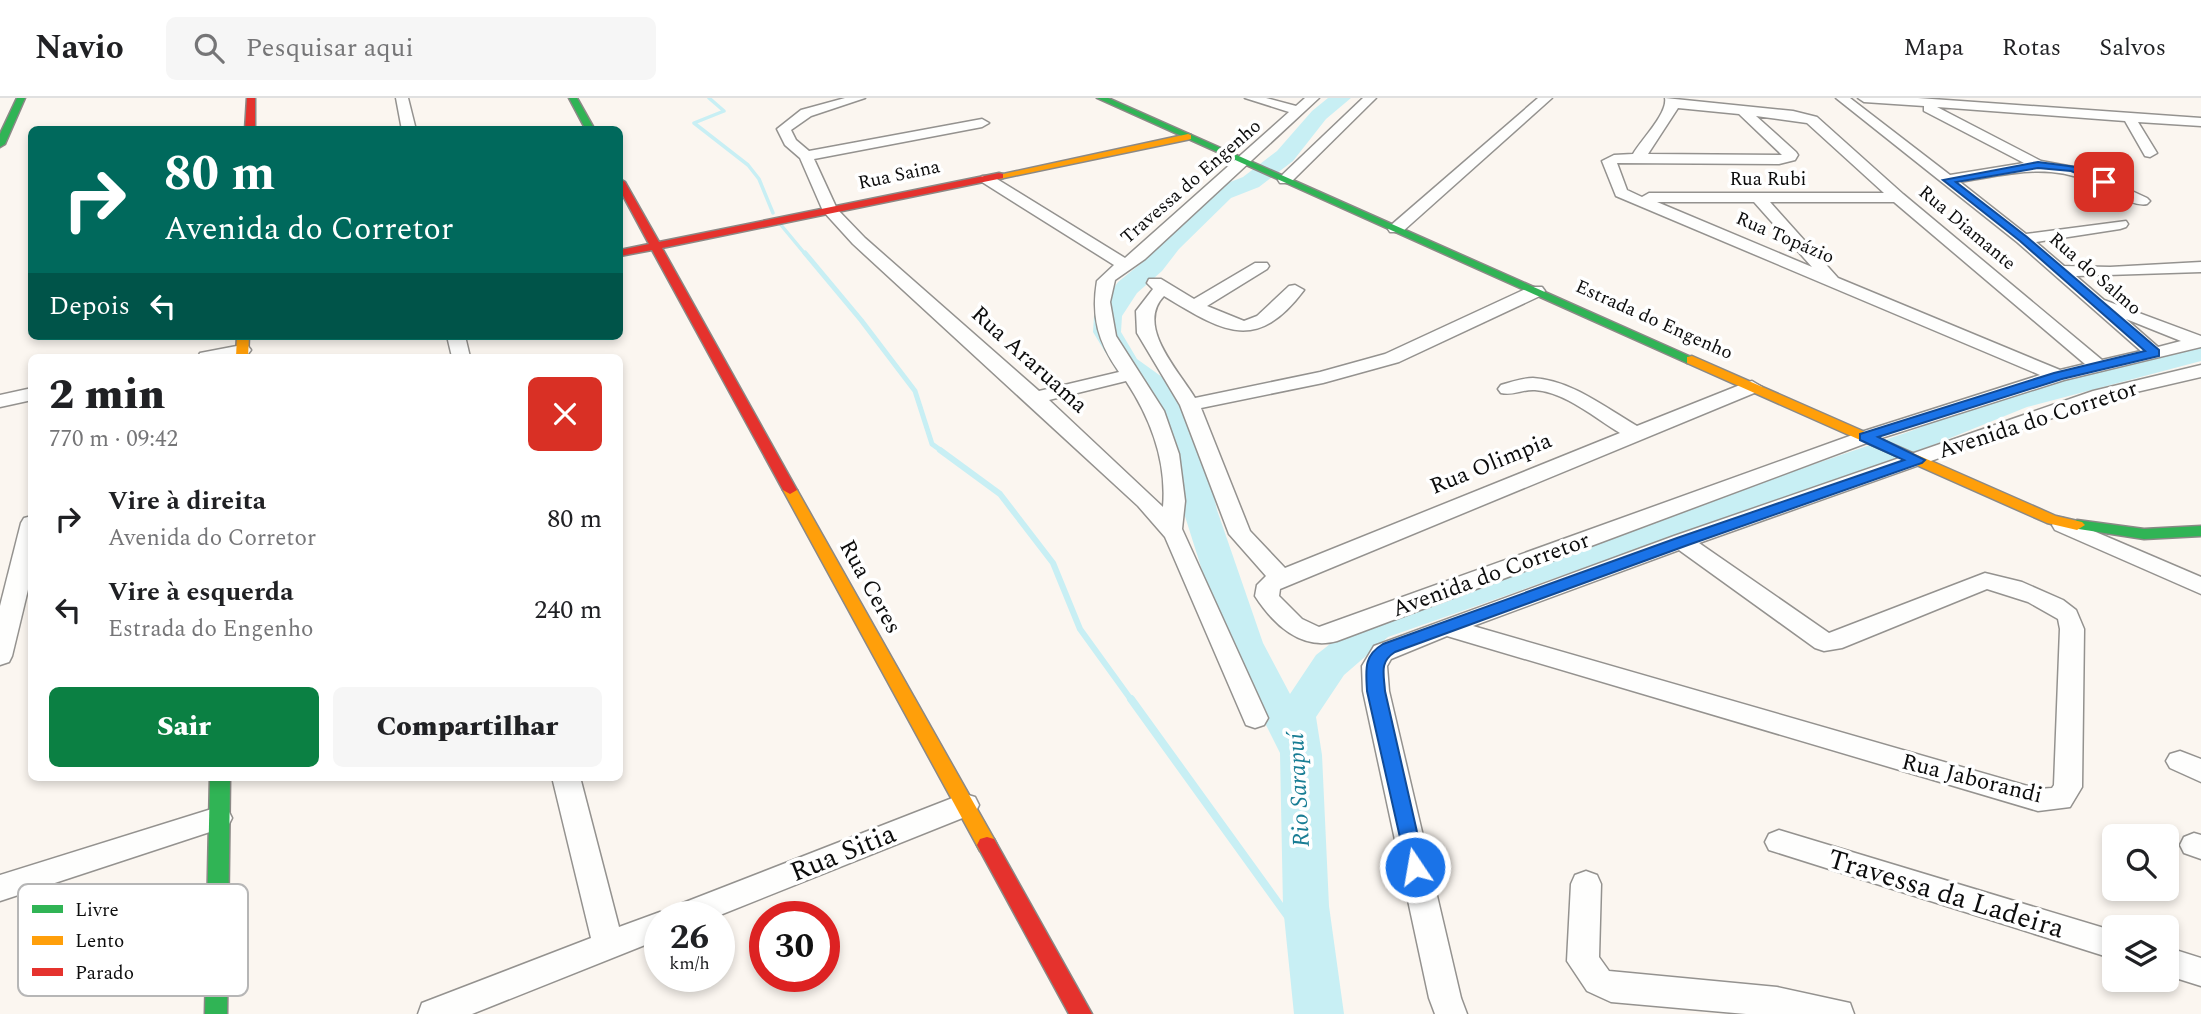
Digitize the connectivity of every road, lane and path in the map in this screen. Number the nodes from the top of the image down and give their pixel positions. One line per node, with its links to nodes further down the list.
1 (37, 98): 12 (street)
2 (251, 98): 23 (street)
3 (402, 98): 24 (street)
4 (573, 98): 25 (street)
5 (859, 98): 29 (street, Rua Araruama)
6 (1101, 98): 26 (street, Estrada do Engenho)
7 (1251, 98): 19 (street)
8 (1313, 98): 19 (street, Travessa do Engenho)
9 (1370, 98): 33 (street)
10 (1842, 98): 35 (street, Rua do Salmo)
11 (1864, 98): 17 (street)
12 (20, 99): 16 (street); 27 (street)
13 (1539, 99): 43 (street)
14 (1672, 101): 18 (street); 30 (street)
15 (1944, 102): 17 (street); 20 (street)
16 (0, 103)
17 (1919, 103): 32 (street)
18 (1741, 110): 30 (street); 37 (street, Rua Diamante)
19 (1299, 111): 31 (street, Travessa do Engenho)
20 (2128, 115): 21 (street); 28 (street)
21 (2201, 122)
22 (982, 123): 29 (street)
23 (250, 126)
24 (408, 126)
25 (588, 126)
26 (1188, 137): 31 (street, Estrada do Engenho); 34 (street, Rua Saina)
27 (0, 144)
28 (2150, 153)
29 (806, 156): 41 (street, Rua Araruama)
30 (1638, 158): 38 (street, Rua Topázio)
31 (1249, 164): 33 (street, Estrada do Engenho); 47 (street, Travessa do Engenho)
32 (2038, 165): 35 (street); 40 (street)
33 (1280, 178): 43 (street, Estrada do Engenho)
34 (987, 179): 41 (street, Rua Saina); 47 (street)
35 (1948, 180): 44 (street, Rua do Salmo)
36 (623, 187): 45 (street, Rua Ceres)
37 (1898, 197): 39 (street, Rua Rubi); 60 (street, Rua Diamante)
38 (1639, 198): 39 (street, Rua Rubi); 51 (street, Rua Topázio)
39 (1759, 199): 51 (street)
40 (2142, 201)
41 (831, 211): 45 (street, Rua Saina); 67 (street, Rua Araruama)
42 (2120, 224): 44 (street)
43 (1396, 229): 53 (street, Estrada do Engenho)
44 (2024, 239): 50 (street, Rua do Salmo)
45 (655, 246): 46 (street, Rua Saina); 85 (street, Rua Ceres)
46 (623, 252)
47 (1125, 265): 62 (street, Travessa do Engenho)
48 (1261, 266): 55 (street)
49 (2201, 267): 50 (street)
50 (2058, 271): 54 (street, Rua do Salmo)
51 (1836, 283): 63 (street, Rua Topázio)
52 (1294, 290): 55 (street)
53 (1536, 291): 64 (street, Estrada do Engenho); 69 (street)
54 (2093, 301): 56 (street); 58 (street, Rua do Salmo)
55 (1195, 305): 69 (street)
56 (2200, 342): 58 (street, Avenida do Corretor)
57 (242, 348): 59 (street)
58 (2154, 353): 60 (street, Avenida do Corretor)
59 (219, 354)
60 (2098, 366): 63 (street, Avenida do Corretor)
61 (2201, 371): 72 (street, Avenida do Corretor)
62 (1129, 375): 67 (street); 74 (street, Travessa do Engenho)
63 (2058, 376): 71 (street, Avenida do Corretor)
64 (1752, 387): 70 (street, Rua Olimpia); 71 (street, Estrada do Engenho)
65 (1508, 389): 70 (street)
66 (28, 395): 68 (street)
67 (1035, 398): 74 (street, Rua Araruama)
68 (0, 401)
69 (1190, 405): 78 (street)
70 (1636, 434): 78 (street, Rua Olimpia)
71 (1872, 440): 72 (street, Estrada do Engenho); 78 (street, Avenida do Corretor)
72 (1911, 458): 73 (street, Estrada do Engenho); 77 (street, Avenida do Corretor)
73 (2052, 520): 75 (street, Estrada do Engenho); 79 (street)
74 (1171, 531): 82 (street, Rua Araruama)
75 (2201, 531)
76 (28, 540): 81 (street)
77 (1682, 541): 80 (street, Avenida do Corretor); 80 (street, Rua Jaborandi)
78 (1281, 578)
79 (2201, 586)
80 (1446, 627): 100 (street, Avenida do Corretor)
81 (0, 656)
82 (1255, 718)
83 (220, 781): 86 (street)
84 (567, 781): 94 (street)
85 (965, 805): 91 (street, Rua Sitia); 103 (street, Rua Ceres)
86 (218, 818): 88 (street); 90 (street)
87 (1779, 842): 93 (street, Travessa da Ladeira)
88 (217, 884)
89 (1586, 884): 97 (street)
90 (0, 888)
91 (722, 901)
92 (644, 931): 94 (street)
93 (2102, 941)
94 (608, 946): 102 (street)
95 (2179, 965): 96 (street)
96 (2201, 972)
97 (1611, 987): 99 (street)
98 (216, 996): 101 (street)
99 (1704, 1005): 104 (street)
100 (1448, 1006)
101 (216, 1014)
102 (434, 1014)
103 (1081, 1014)
104 (1838, 1014)

